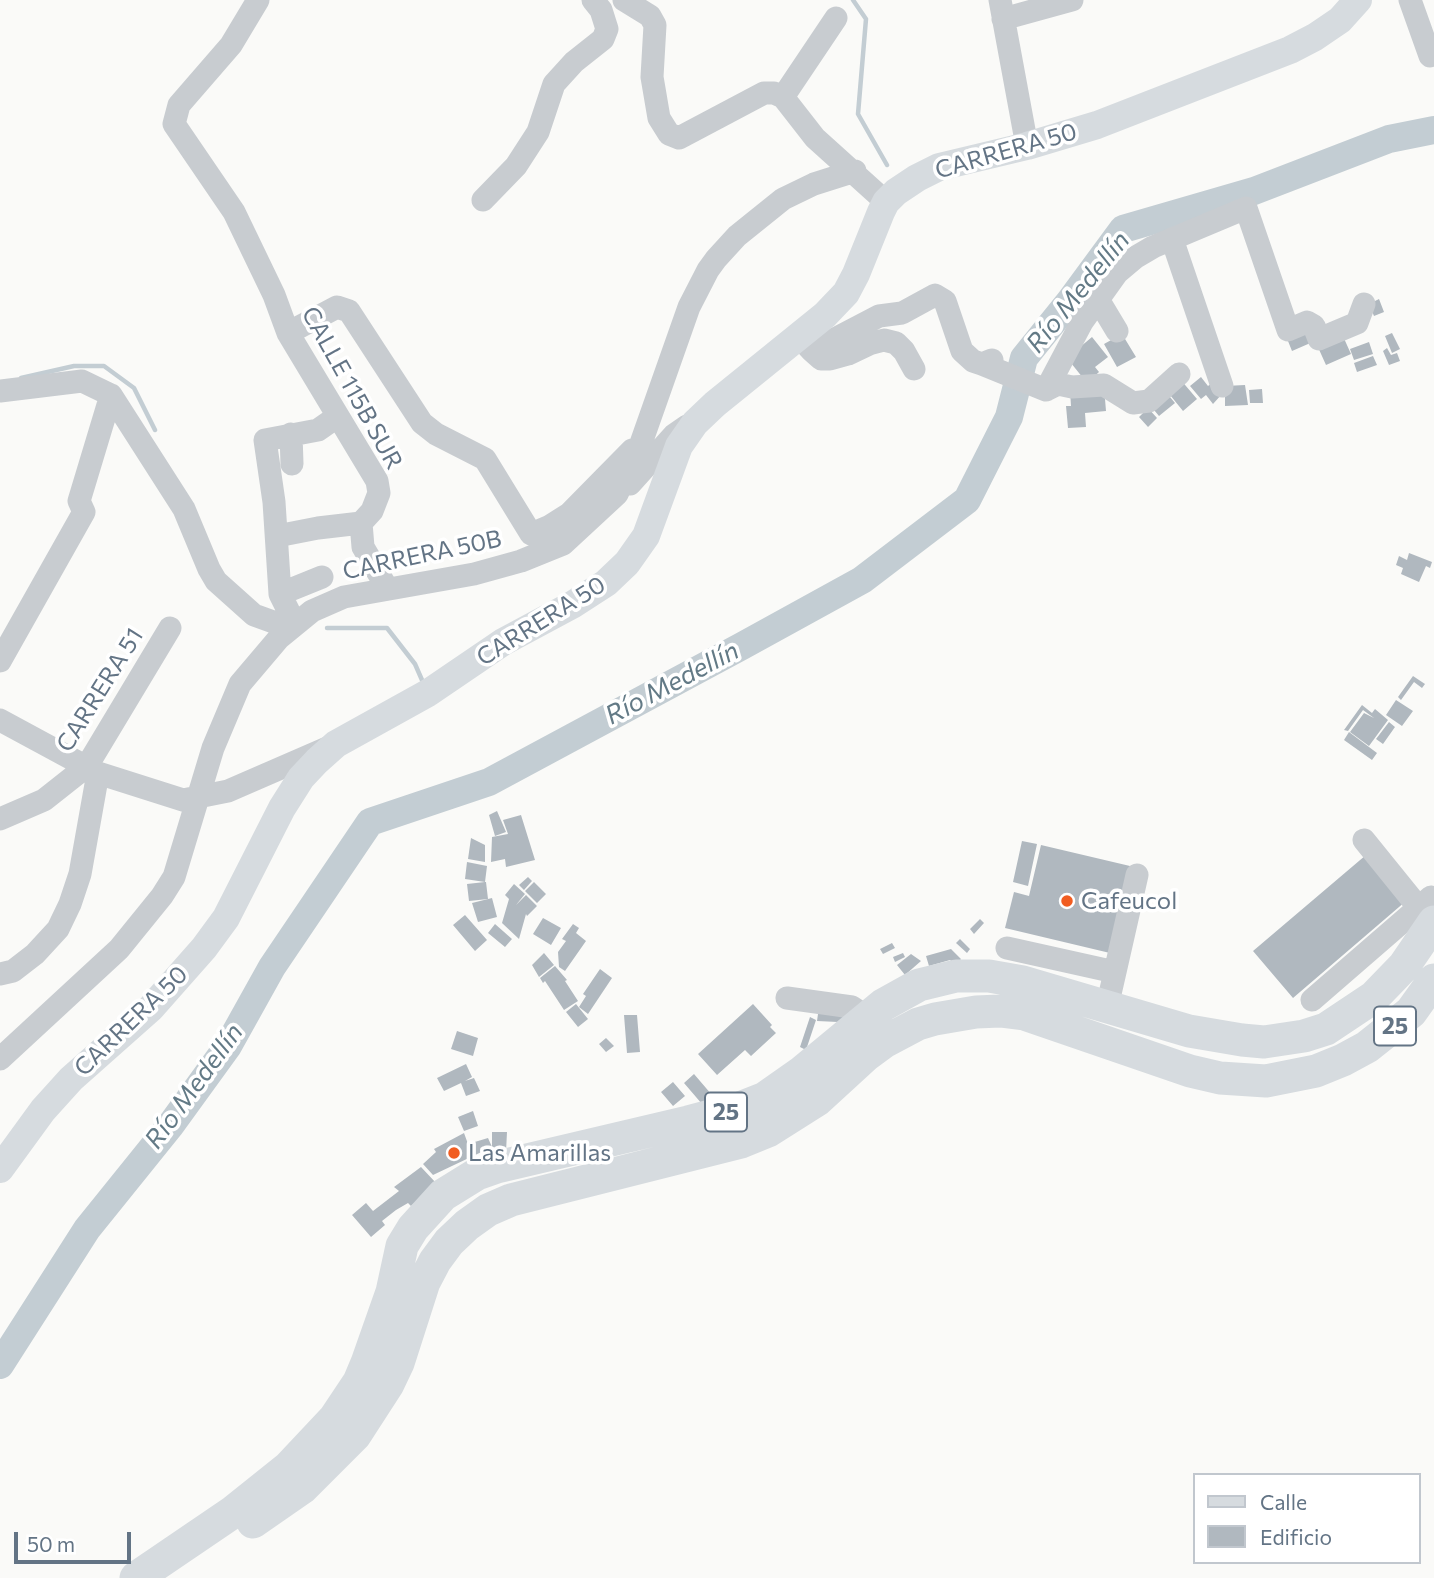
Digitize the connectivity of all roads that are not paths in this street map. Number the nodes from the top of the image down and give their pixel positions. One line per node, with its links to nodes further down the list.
1 (258, 0): 19 (street, CALLE 115B SUR)
2 (593, 0): 13 (street)
3 (624, 0): 10 (street)
4 (1072, 0): 7 (street)
5 (1358, 0): 11 (main road, CARRERA 50)
6 (1410, 0): 9 (street)
7 (1001, 9): 11 (street)
8 (836, 18): 10 (street)
9 (1430, 56)
10 (783, 97): 12 (street)
11 (1027, 146): 14 (main road, CARRERA 50)
12 (855, 172): 14 (street); 30 (street, CARRERA 50B)
13 (483, 200)
14 (886, 202): 20 (main road, CARRERA 50)
15 (1172, 239): 16 (street); 17 (street); 24 (street)
16 (1096, 301): 18 (street); 23 (street)
17 (1364, 304)
18 (1117, 331)
19 (288, 333): 27 (street, CALLE 115B SUR); 30 (street)
20 (805, 344): 21 (street); 23 (street); 28 (main road, CARRERA 50)
21 (914, 369)
22 (1180, 374): 23 (street)
23 (1059, 381)
24 (1222, 386)
25 (0, 391): 26 (street)
26 (111, 395): 38 (street); 40 (street)
27 (338, 416): 29 (street); 33 (street, CALLE 115B SUR)
28 (702, 416): 32 (street); 42 (main road, CARRERA 50)
29 (291, 434): 31 (street); 34 (street)
30 (640, 446): 32 (street, CARRERA 50B)
31 (292, 464)
32 (617, 494): 36 (street, CARRERA 50B)
33 (361, 523): 34 (street); 36 (street)
34 (277, 536): 37 (street)
35 (322, 577): 37 (street)
36 (387, 588): 38 (street, CARRERA 50B)
37 (280, 594): 38 (street)
38 (293, 626): 44 (street, CARRERA 50B)
39 (170, 628): 43 (street, CARRERA 51)
40 (0, 661)
41 (0, 720): 43 (street)
42 (336, 744): 44 (street); 58 (main road, CARRERA 50)
43 (93, 769): 44 (street); 45 (street, CARRERA 51); 51 (street)
44 (200, 798): 57 (street, CARRERA 50B)
45 (0, 819)
46 (1364, 840): 48 (street)
47 (1136, 875): 50 (street)
48 (1428, 909): 54 (street); 55 (highway, 25)
49 (1007, 948): 50 (street)
50 (1115, 972): 55 (street)
51 (0, 974)
52 (1434, 980): 60 (highway, 25)
53 (787, 998): 56 (street)
54 (1312, 1000)
55 (1107, 1007): 56 (highway, 25)
56 (867, 1017): 59 (highway, 25)
57 (0, 1059)
58 (0, 1169)
59 (136, 1578)
60 (174, 1578)

